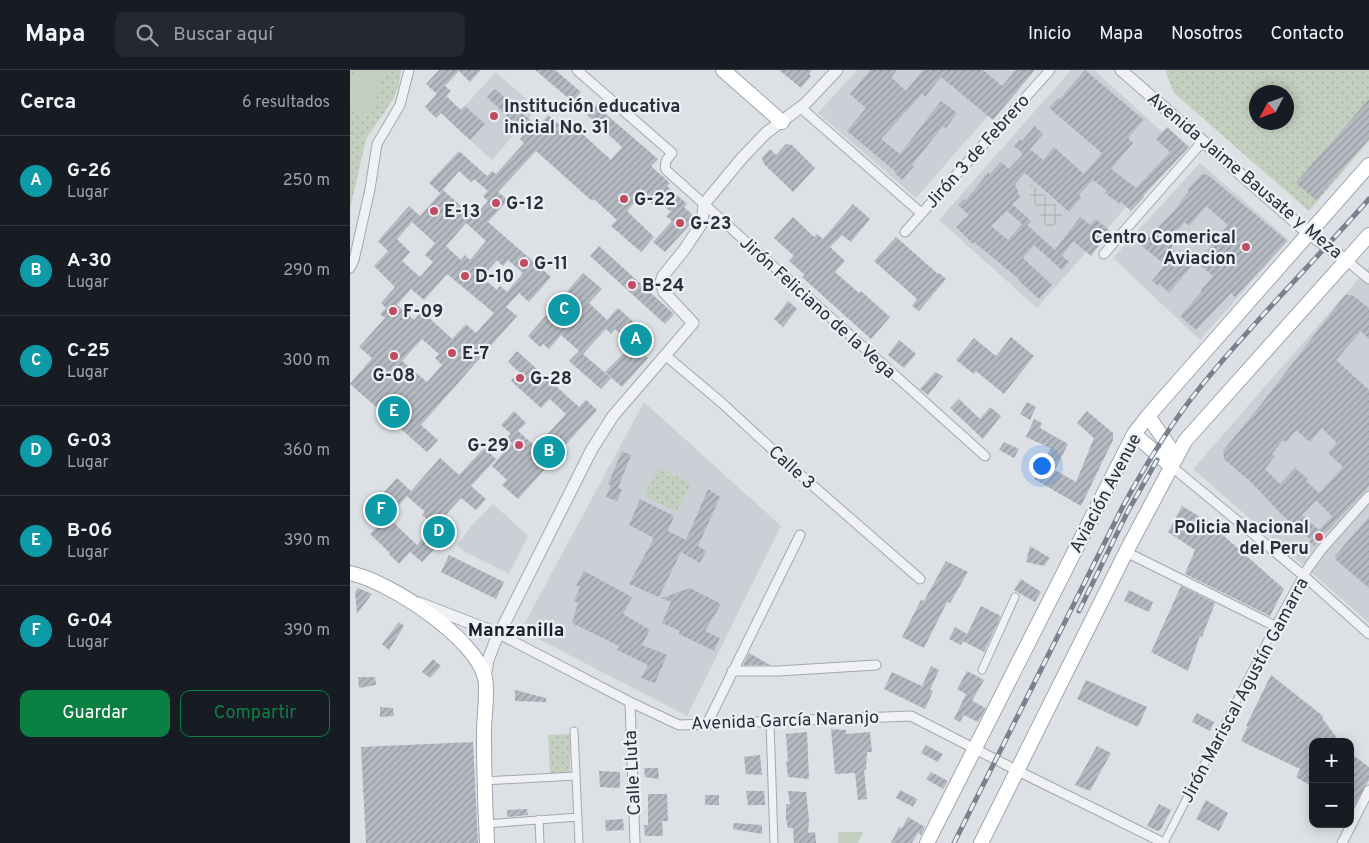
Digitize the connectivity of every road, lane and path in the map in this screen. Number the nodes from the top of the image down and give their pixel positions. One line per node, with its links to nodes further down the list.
1 (409, 70): 18 (street)
2 (577, 70): 11 (street, Jirón Feliciano de la Vega)
3 (723, 70): 8 (main road)
4 (837, 70): 7 (street)
5 (1050, 70): 12 (street, Jirón 3 de Febrero)
6 (1121, 70): 9 (street, Avenida Jaime Bausate y Meza)
7 (801, 108): 8 (street); 12 (street)
8 (782, 122): 11 (street)
9 (1203, 141): 14 (street, Avenida Jaime Bausate y Meza); 16 (street)
10 (1369, 165): 14 (main road, Aviación Avenue)
11 (704, 204): 20 (street); 23 (street, Jirón Feliciano de la Vega)
12 (921, 213): 13 (street, Jirón 3 de Febrero)
13 (904, 232)
14 (1309, 234): 17 (street, Avenida Jaime Bausate y Meza); 21 (main road, Aviación Avenue)
15 (1369, 235): 17 (main road)
16 (1104, 254)
17 (1346, 260): 19 (street, Avenida Jaime Bausate y Meza); 24 (main road)
18 (350, 268)
19 (1369, 279)
20 (665, 355): 30 (street, Calle 3); 34 (street)
21 (1148, 416): 22 (main road, Aviación Avenue); 24 (main road)
22 (1134, 434): 24 (main road); 44 (main road, Aviación Avenue)
23 (985, 456)
24 (1171, 466): 27 (main road); 29 (street)
25 (1369, 496): 29 (street, Jirón Mariscal Agustín Gamarra)
26 (800, 535): 38 (street)
27 (1126, 552): 33 (street); 45 (main road)
28 (350, 573): 32 (main road, Avenida García Naranjo)
29 (1303, 575): 33 (street, Jirón Mariscal Agustín Gamarra); 35 (street)
30 (920, 579)
31 (1015, 597): 37 (street)
32 (407, 598): 34 (street, Avenida García Naranjo); 39 (main road)
33 (1275, 626): 59 (street, Jirón Mariscal Agustín Gamarra)
34 (499, 634): 39 (street); 40 (street, Avenida García Naranjo)
35 (1369, 634)
36 (876, 665): 38 (street)
37 (982, 670)
38 (732, 671): 42 (street)
39 (485, 678): 47 (main road)
40 (630, 702): 42 (street, Avenida García Naranjo); 55 (street, Calle Lluta)
41 (770, 722): 42 (street, Avenida García Naranjo); 44 (street, Avenida García Naranjo); 56 (street)
42 (707, 724)
43 (574, 731): 46 (street)
44 (974, 748): 45 (street, Avenida García Naranjo); 57 (main road, Aviación Avenue)
45 (1018, 771): 58 (main road); 59 (street, Avenida García Naranjo)
46 (575, 776): 47 (street); 49 (street)
47 (484, 781): 51 (main road)
48 (1369, 790): 60 (street)
49 (578, 817): 50 (street); 54 (street)
50 (539, 820): 51 (street); 53 (street)
51 (486, 824): 52 (main road)
52 (487, 843)
53 (540, 843)
54 (579, 843)
55 (635, 843)
56 (774, 843)
57 (927, 843)
58 (981, 843)
59 (1164, 843)
60 (1342, 843)

